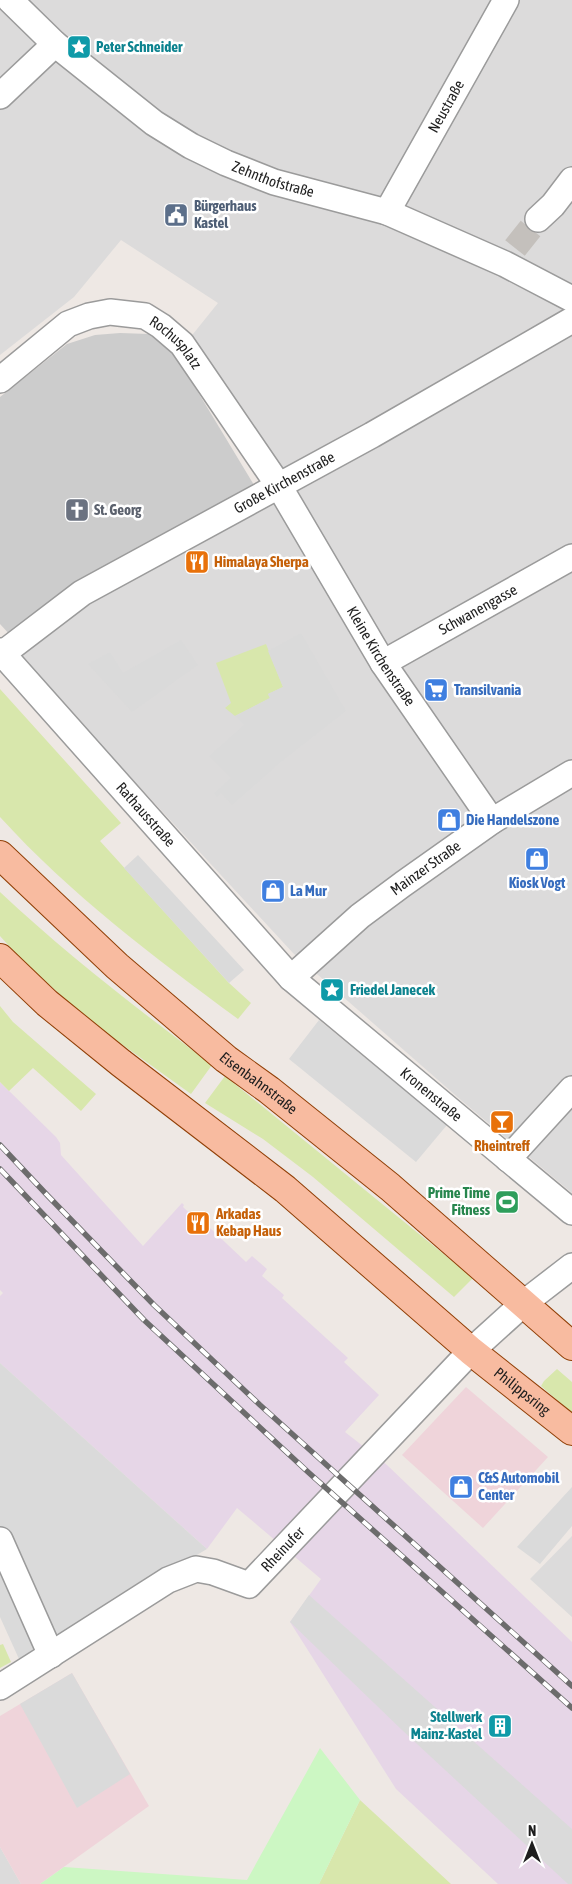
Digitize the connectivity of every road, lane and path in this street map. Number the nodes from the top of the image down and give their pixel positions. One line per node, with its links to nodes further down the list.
1 (10, 0): 3 (street, Zehnthofstraße)
2 (506, 0): 6 (street, Neustraße)
3 (55, 44): 4 (street); 6 (street, Zehnthofstraße)
4 (0, 96)
5 (572, 180): 7 (street)
6 (388, 212): 8 (street, Zehnthofstraße)
7 (538, 219)
8 (572, 299)
9 (572, 320): 11 (street, Große Kirchenstraße)
10 (0, 380): 11 (street, Rochusplatz)
11 (279, 486): 13 (street, Große Kirchenstraße); 14 (street, Kleine Kirchenstraße)
12 (572, 557): 14 (street, Schwanengasse)
13 (1, 653): 19 (street, Rathausstraße)
14 (383, 663): 16 (street, Kleine Kirchenstraße)
15 (572, 773): 16 (street, Mainzer Straße)
16 (492, 821): 19 (street, Mainzer Straße)
17 (0, 855): 24 (main road, Eisenbahnstraße)
18 (0, 958): 26 (main road)
19 (291, 978): 21 (street, Kronenstraße)
20 (572, 1089): 21 (street)
21 (508, 1158): 22 (street, Kronenstraße)
22 (572, 1212)
23 (572, 1266): 24 (street)
24 (524, 1303): 25 (main road); 26 (street)
25 (572, 1346)
26 (471, 1351): 27 (main road, Philippsring); 29 (street, Rheinufer)
27 (572, 1431)
28 (0, 1540): 29 (street)
29 (51, 1655): 30 (street, Rheinufer)
30 (0, 1687)

